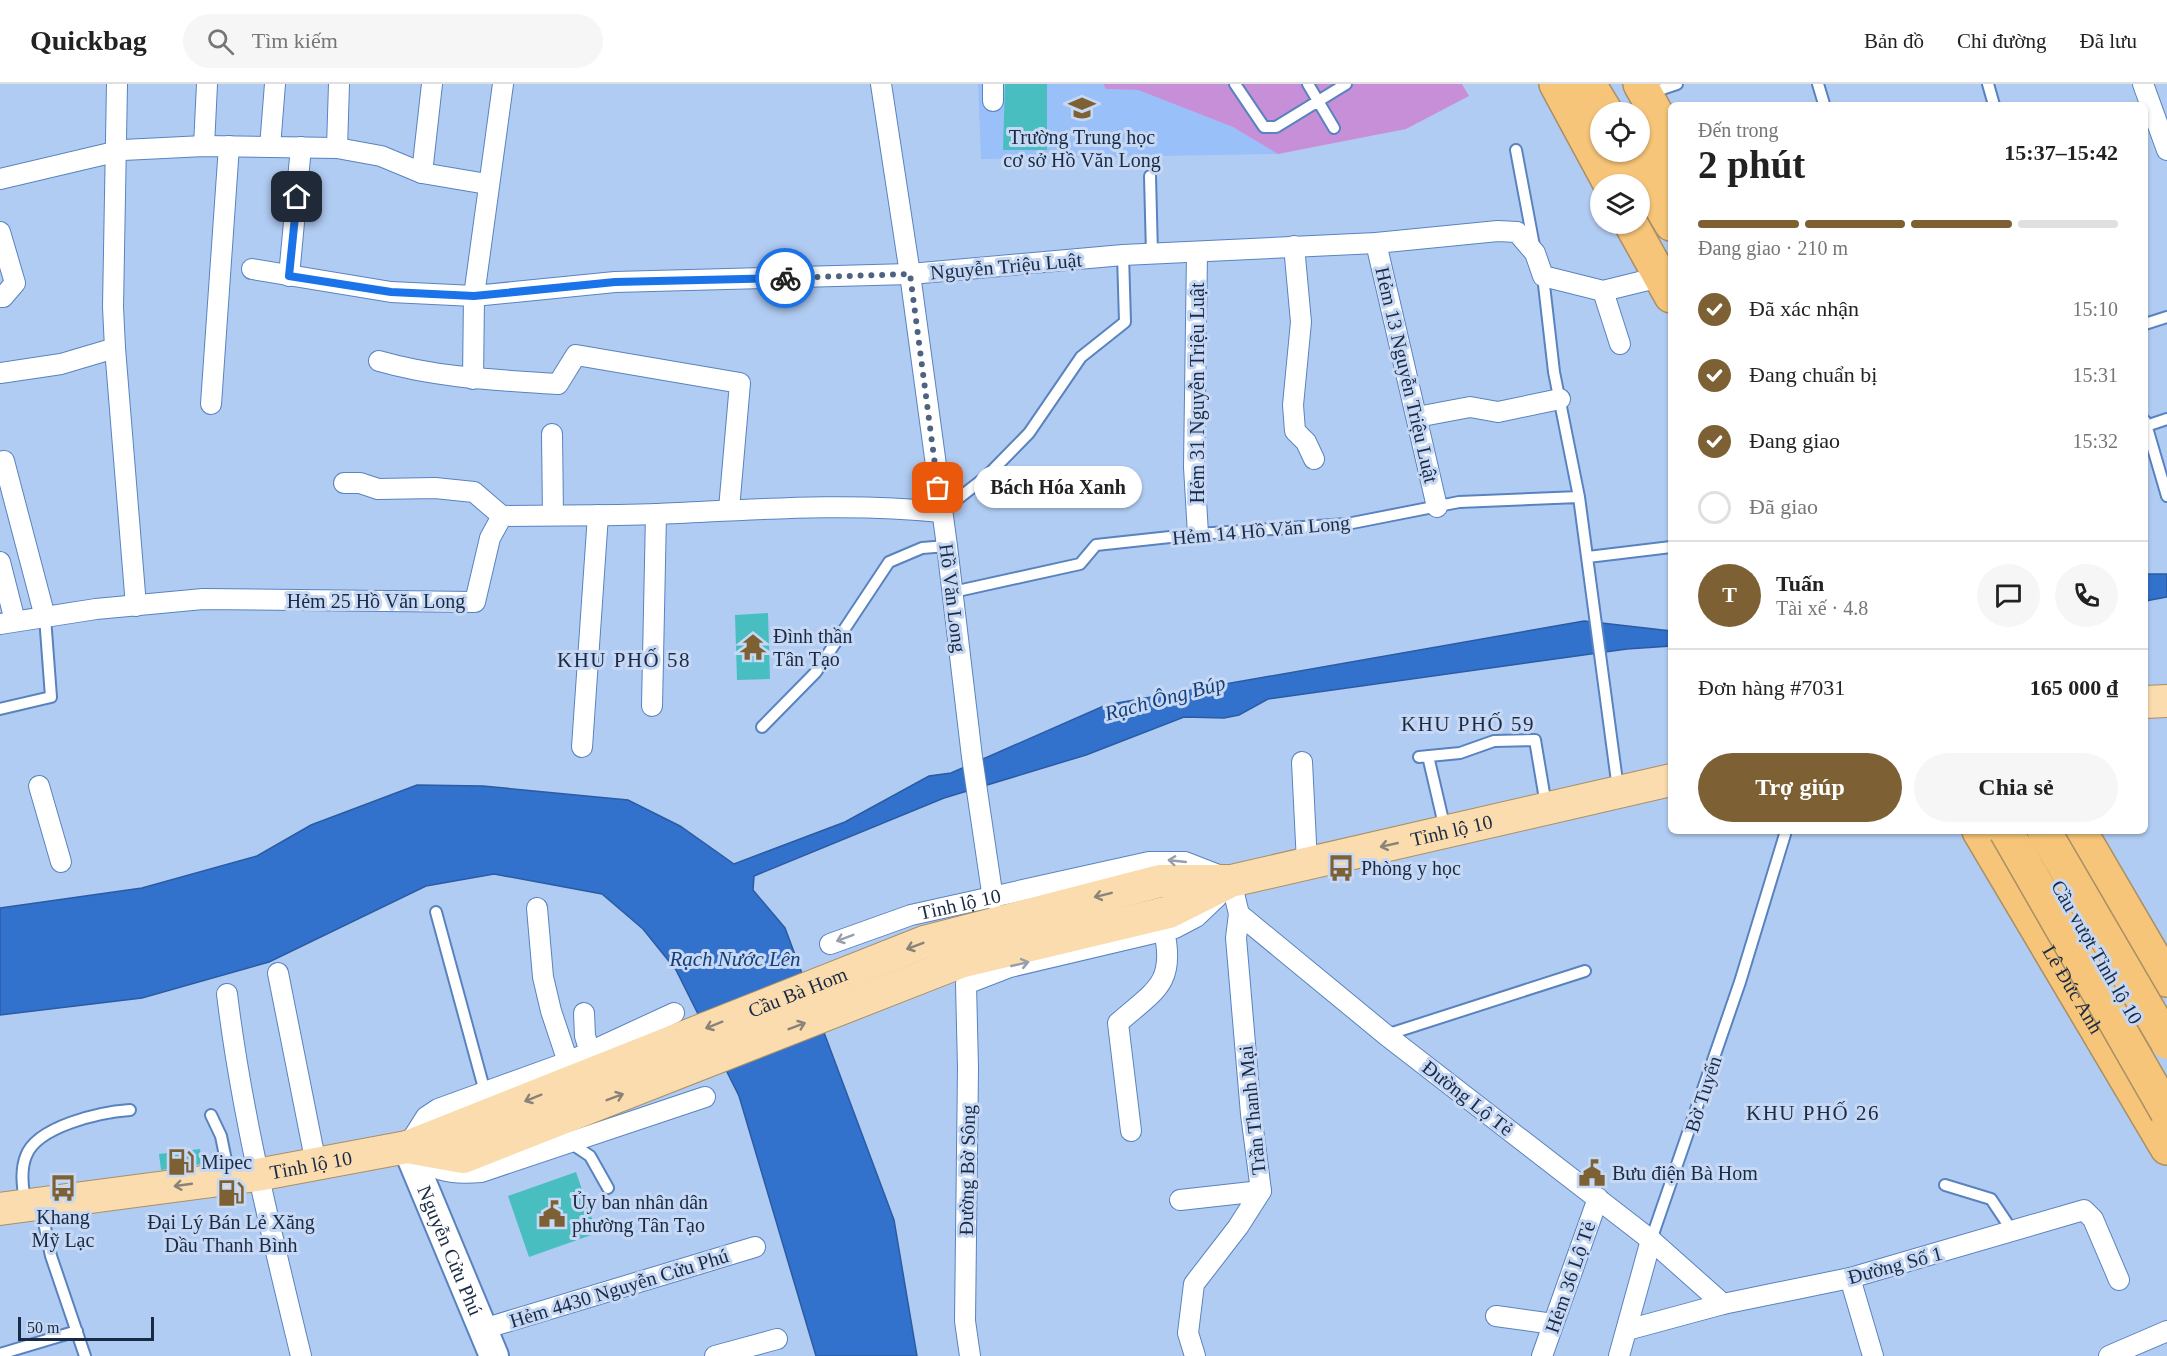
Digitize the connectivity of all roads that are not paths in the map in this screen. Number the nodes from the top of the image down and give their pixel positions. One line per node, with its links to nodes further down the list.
1 (117, 84): 34 (street)
2 (207, 84): 27 (street)
3 (274, 84): 29 (street)
4 (339, 84): 31 (street)
5 (432, 84): 37 (street)
6 (503, 84): 41 (street)
7 (881, 84): 53 (street, Hồ Văn Long)
8 (1235, 84): 19 (lane)
9 (1308, 84): 19 (lane)
10 (1346, 84): 19 (lane)
11 (1556, 84): 38 (highway)
12 (1574, 84): 23 (highway)
13 (1589, 84): 20 (highway)
14 (1620, 84): 18 (highway)
15 (1818, 84): 21 (lane)
16 (1988, 84): 22 (lane)
17 (2143, 84): 33 (street)
18 (1655, 95): 25 (highway)
19 (1320, 102): 24 (lane)
20 (1600, 102)
21 (1823, 102)
22 (1993, 102)
23 (1590, 114)
24 (1334, 128)
25 (1668, 131)
26 (1650, 137): 36 (highway)
27 (204, 146): 28 (street); 34 (street)
28 (229, 146): 29 (street); 68 (street)
29 (270, 147): 30 (street)
30 (301, 147): 31 (street); 54 (street)
31 (337, 148): 37 (street)
32 (1516, 150): 49 (lane)
33 (2167, 150)
34 (116, 152): 40 (street); 63 (street)
35 (1635, 162): 42 (highway)
36 (1668, 170)
37 (423, 173): 41 (street)
38 (1605, 174)
39 (1150, 176): 50 (lane)
40 (0, 179)
41 (487, 184): 58 (street)
42 (1668, 219)
43 (1650, 229): 56 (highway)
44 (0, 232): 59 (street)
45 (1638, 234): 56 (highway)
46 (1377, 243): 47 (street, Nguyễn Triệu Luật); 49 (street, Nguyễn Triệu Luật); 69 (street, Hẻm 13 Nguyễn Triệu Luật)
47 (1294, 246): 48 (street, Nguyễn Triệu Luật); 74 (street)
48 (1197, 252): 50 (street, Nguyễn Triệu Luật); 86 (street, Hẻm 31 Nguyễn Triệu Luật)
49 (1535, 253): 55 (street, Nguyễn Triệu Luật)
50 (1152, 254): 51 (street, Nguyễn Triệu Luật)
51 (1123, 255): 53 (street, Nguyễn Triệu Luật); 81 (lane)
52 (252, 269): 54 (street, Nguyễn Triệu Luật)
53 (910, 274): 58 (street, Nguyễn Triệu Luật); 81 (street, Hồ Văn Long)
54 (289, 276): 58 (street, Nguyễn Triệu Luật)
55 (1543, 276): 57 (street); 67 (lane)
56 (1667, 276): 57 (street)
57 (1603, 291): 62 (street)
58 (474, 296): 66 (street)
59 (0, 297)
60 (2167, 317): 61 (lane)
61 (2148, 323)
62 (1620, 344)
63 (115, 348): 65 (street); 92 (street)
64 (379, 361): 66 (street)
65 (0, 373)
66 (473, 379): 80 (street)
67 (1560, 399): 69 (street); 78 (lane)
68 (211, 404)
69 (1417, 417): 79 (street, Hẻm 13 Nguyễn Triệu Luật)
70 (2167, 419): 71 (lane)
71 (2148, 424)
72 (2148, 431): 77 (lane)
73 (552, 434): 83 (street)
74 (1314, 459)
75 (4, 461): 93 (street)
76 (344, 483): 85 (street)
77 (2167, 496)
78 (1579, 497): 79 (lane, Hẻm 14 Hồ Văn Long); 89 (lane)
79 (1437, 507): 86 (lane, Hẻm 14 Hồ Văn Long)
80 (729, 509): 81 (street); 82 (street)
81 (941, 512): 87 (street, Hồ Văn Long)
82 (657, 514): 84 (street); 95 (street)
83 (553, 515): 84 (street); 85 (street)
84 (598, 515): 98 (street)
85 (502, 516): 92 (street, Hẻm 25 Hồ Văn Long)
86 (1198, 534): 91 (lane, Hẻm 14 Hồ Văn Long)
87 (948, 546): 91 (street, Hồ Văn Long); 97 (lane)
88 (1668, 547): 89 (lane)
89 (1588, 557): 102 (lane)
90 (0, 562): 94 (street)
91 (953, 592): 116 (street, Hồ Văn Long)
92 (136, 606): 93 (street, Hẻm 25 Hồ Văn Long)
93 (45, 617): 94 (street, Hẻm 25 Hồ Văn Long); 96 (lane)
94 (8, 622)
95 (652, 706)
96 (0, 709)
97 (762, 728)
98 (582, 747)
99 (1302, 762): 112 (street)
100 (1668, 781): 102 (main road, Tỉnh lộ 10)
101 (39, 786): 111 (street)
102 (1619, 792): 103 (main road, Tỉnh lộ 10)
103 (1546, 808): 104 (main road, Tỉnh lộ 10); 104 (lane)
104 (1446, 832): 112 (main road, Tỉnh lộ 10, one-way to 112)
105 (1785, 834): 156 (lane, Bờ Tuyến)
106 (1981, 834): 115 (highway, Lê Đức Anh)
107 (2008, 834): 140 (highway, Cầu vượt Tỉnh lộ 10, bridge)
108 (2029, 834): 136 (highway, Cầu vượt Tỉnh lộ 10)
109 (2046, 834): 133 (highway, Cầu vượt Tỉnh lộ 10, bridge)
110 (2083, 837): 115 (highway); 124 (highway); 128 (highway, Cầu vượt Tỉnh lộ 10)
111 (61, 862)
112 (1307, 863): 113 (main road, Tỉnh lộ 10)
113 (1231, 880): 114 (main road, Tỉnh lộ 10); 116 (street, Tỉnh lộ 10, one-way to 116); 119 (street); 120 (main road, Tỉnh lộ 10)
114 (1160, 881): 144 (main road, Cầu Bà Hom, one-way to 144)
115 (2016, 893): 132 (highway, Lê Đức Anh)
116 (993, 899): 121 (street, Tỉnh lộ 10, one-way to 121)
117 (537, 908): 135 (street)
118 (436, 912): 137 (lane)
119 (1239, 914): 131 (street, Đường Lộ Tẻ); 151 (street, Trần Thanh Mại)
120 (1166, 921): 125 (street, Tỉnh lộ 10, one-way to 120); 142 (street); 144 (main road, Cầu Bà Hom, one-way to 120)
121 (830, 944)
122 (1585, 971): 131 (lane)
123 (279, 973): 147 (street)
124 (2167, 980)
125 (966, 984): 173 (street, Đường Bờ Sông)
126 (227, 994): 148 (street)
127 (2167, 996): 132 (highway)
128 (2167, 1002)
129 (584, 1012): 134 (street)
130 (674, 1013): 134 (street)
131 (1386, 1035): 152 (street, Đường Lộ Tẻ)
132 (2103, 1040): 146 (highway, Lê Đức Anh)
133 (2167, 1042)
134 (590, 1052): 135 (street)
135 (568, 1062): 137 (street)
136 (2167, 1072)
137 (485, 1092): 145 (street)
138 (705, 1097): 143 (street)
139 (130, 1110): 154 (lane)
140 (2167, 1112)
141 (211, 1115): 148 (lane)
142 (1131, 1131)
143 (568, 1141): 145 (street); 150 (lane)
144 (454, 1145): 145 (main road, Tỉnh lộ 10)
145 (407, 1147): 147 (main road, Tỉnh lộ 10); 163 (main road, Nguyễn Cửu Phú)
146 (2167, 1148)
147 (316, 1164): 148 (main road, Tỉnh lộ 10)
148 (243, 1177): 154 (main road, Tỉnh lộ 10, one-way to 154); 170 (street)
149 (1945, 1185): 155 (lane)
150 (608, 1188)
151 (1261, 1191): 153 (street); 174 (street, Trần Thanh Mại)
152 (1598, 1198): 156 (street, Đường Lộ Tẻ); 162 (street, Hẻm 36 Lộ Tẻ)
153 (1180, 1200)
154 (22, 1206): 165 (lane)
155 (2013, 1232): 158 (street, Đường Số 1); 159 (street, Đường Số 1)
156 (1651, 1240): 160 (street, Đường Lộ Tẻ); 164 (street, Bờ Tuyến)
157 (755, 1247): 163 (street, Hẻm 4430 Nguyễn Cửu Phú)
158 (1850, 1278): 160 (street, Đường Số 1); 177 (street)
159 (2119, 1281)
160 (1723, 1304): 164 (street, Đường Số 1)
161 (1496, 1316): 162 (street)
162 (1553, 1324): 175 (street, Hẻm 36 Lộ Tẻ)
163 (483, 1329): 171 (main road, Nguyễn Cửu Phú)
164 (1627, 1330): 176 (street, Bờ Tuyến)
165 (77, 1331): 168 (lane); 169 (lane)
166 (2167, 1331): 178 (street)
167 (777, 1339): 172 (street)
168 (0, 1354)
169 (85, 1356)
170 (301, 1356)
171 (494, 1356)
172 (715, 1356)
173 (970, 1356)
174 (1195, 1356)
175 (1542, 1356)
176 (1619, 1356)
177 (1873, 1356)
178 (2109, 1356)

